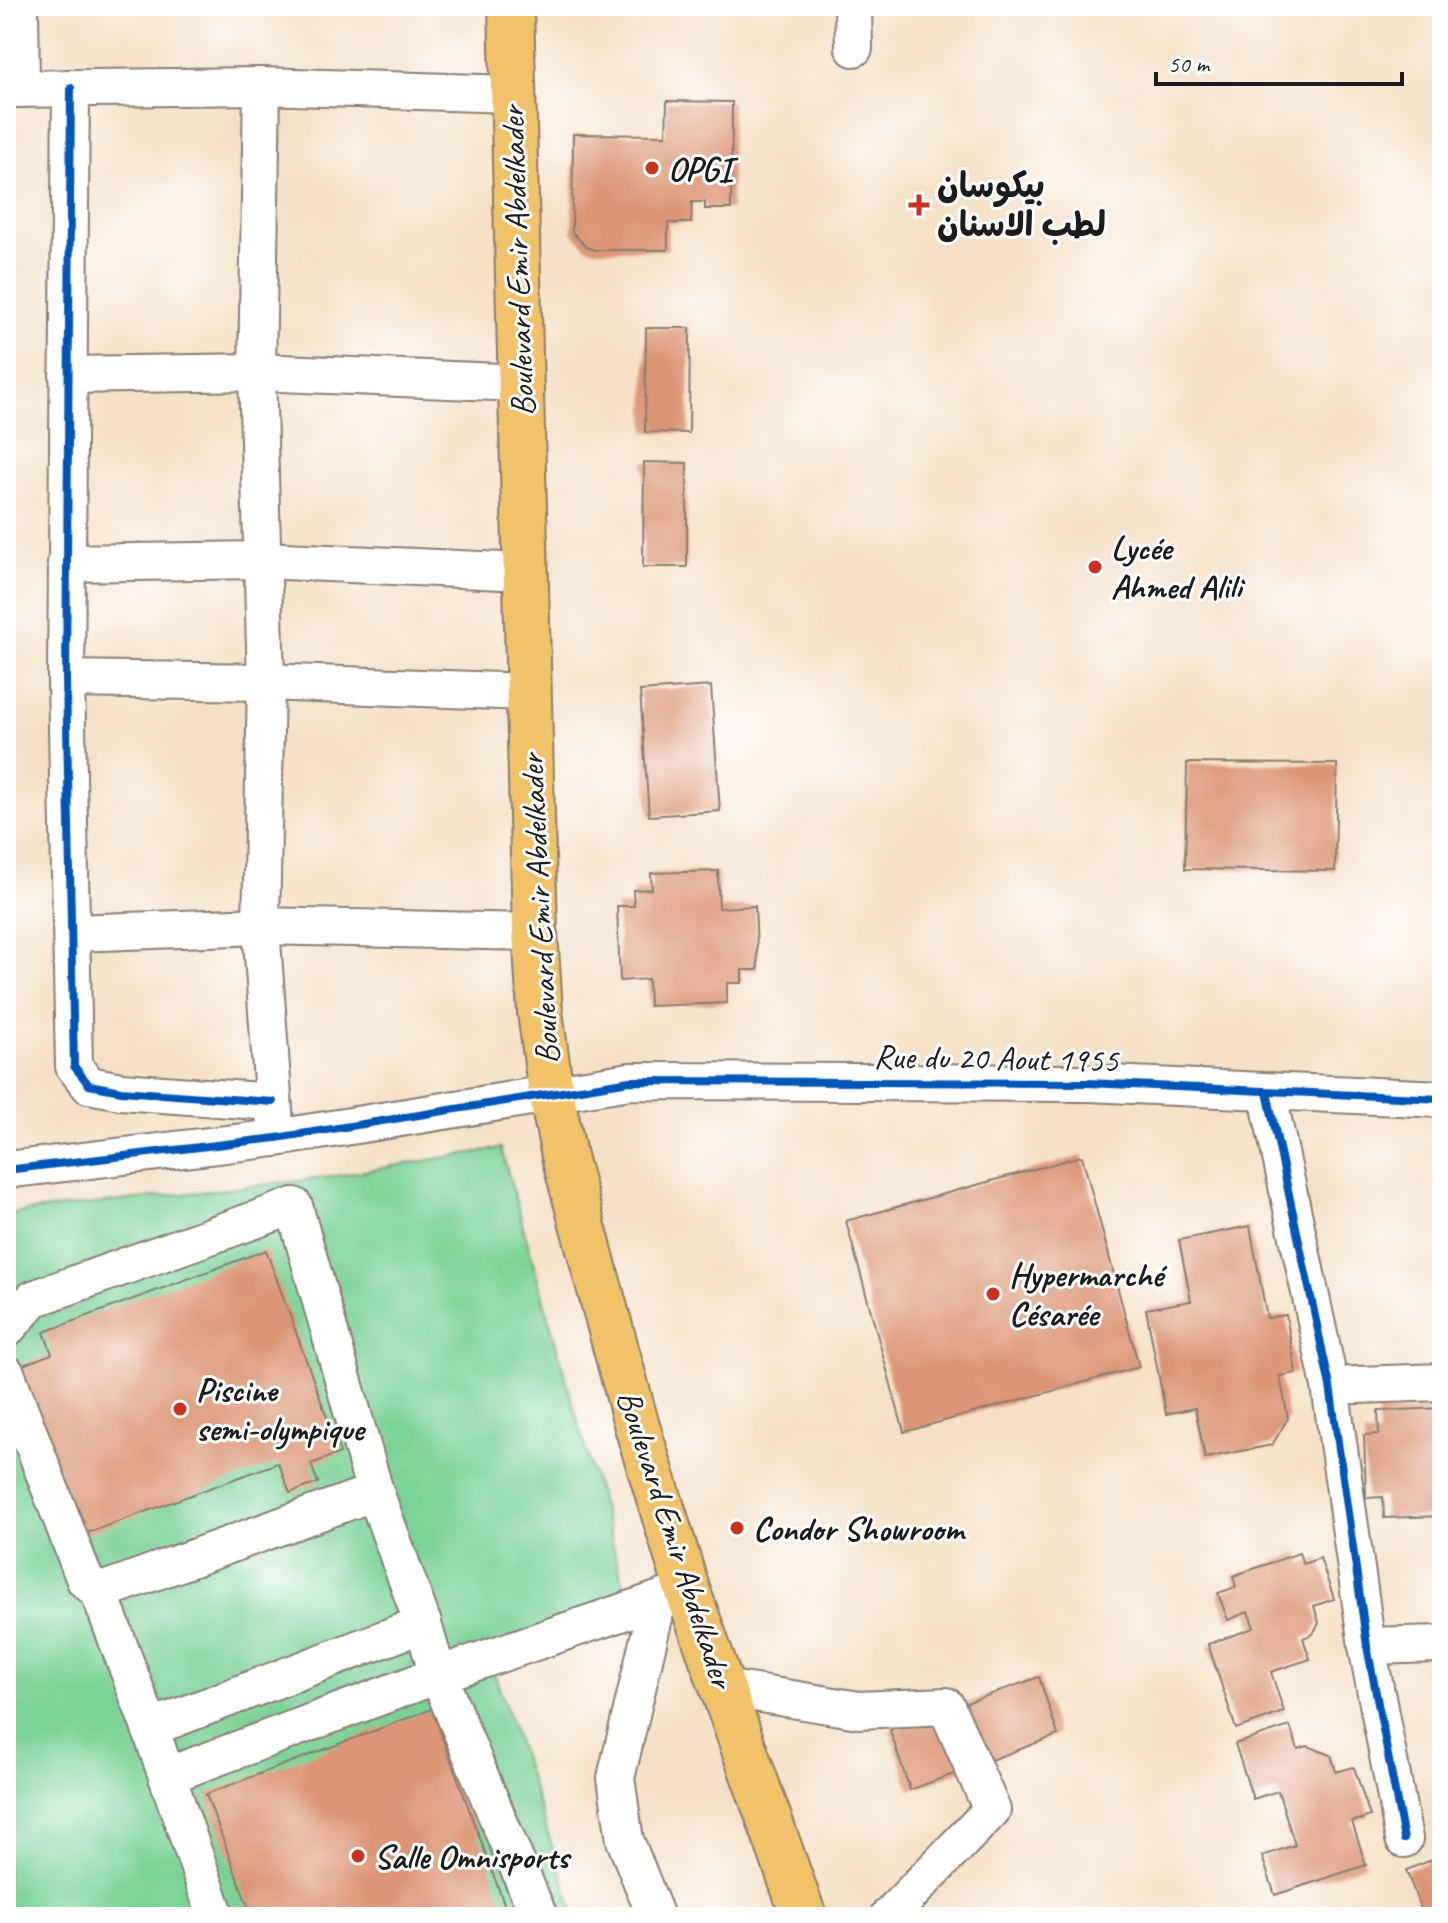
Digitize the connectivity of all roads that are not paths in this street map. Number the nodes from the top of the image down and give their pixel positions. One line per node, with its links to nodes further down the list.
1 (20, 6): 7 (street)
2 (511, 6): 8 (main road, Boulevard Emir Abdelkader)
3 (853, 6): 4 (street)
4 (854, 48)
5 (262, 86): 6 (street); 8 (street); 9 (street)
6 (71, 88): 7 (street); 10 (street)
7 (13, 89)
8 (512, 94): 11 (main road, Boulevard Emir Abdelkader)
9 (257, 372): 10 (street); 11 (street); 12 (street)
10 (68, 375): 13 (street)
11 (522, 383): 14 (main road, Boulevard Emir Abdelkader)
12 (262, 560): 13 (street); 14 (street); 16 (street)
13 (66, 563): 15 (street)
14 (525, 572): 17 (main road, Boulevard Emir Abdelkader)
15 (66, 679): 16 (street); 20 (street)
16 (266, 682): 17 (street); 18 (street)
17 (528, 692): 19 (main road, Boulevard Emir Abdelkader)
18 (261, 926): 19 (street); 20 (street); 24 (street)
19 (535, 932): 22 (main road, Boulevard Emir Abdelkader)
20 (73, 933): 24 (street)
21 (1267, 1092): 22 (street, Rue du 20 Aout 1955); 23 (street, Rue du 20 Aout 1955); 30 (street)
22 (551, 1093): 25 (street, Rue du 20 Aout 1955); 33 (main road, Boulevard Emir Abdelkader)
23 (1442, 1099)
24 (273, 1102): 25 (street)
25 (276, 1138): 26 (street, Rue du 20 Aout 1955)
26 (6, 1170)
27 (6, 1330): 31 (street)
28 (6, 1373): 32 (street)
29 (1442, 1382): 30 (street)
30 (1330, 1386): 36 (street)
31 (375, 1492): 32 (street); 34 (street)
32 (99, 1592): 39 (street)
33 (673, 1594): 37 (street); 38 (main road, Boulevard Emir Abdelkader); 44 (street)
34 (423, 1624): 37 (street); 39 (street)
35 (1442, 1644): 36 (street)
36 (1367, 1646): 41 (street)
37 (438, 1675): 40 (street); 43 (street)
38 (724, 1688): 45 (main road, Boulevard Emir Abdelkader); 46 (street)
39 (150, 1728): 40 (street)
40 (167, 1776): 42 (street)
41 (1404, 1839)
42 (216, 1917)
43 (539, 1917)
44 (656, 1917)
45 (804, 1917)
46 (888, 1917)

